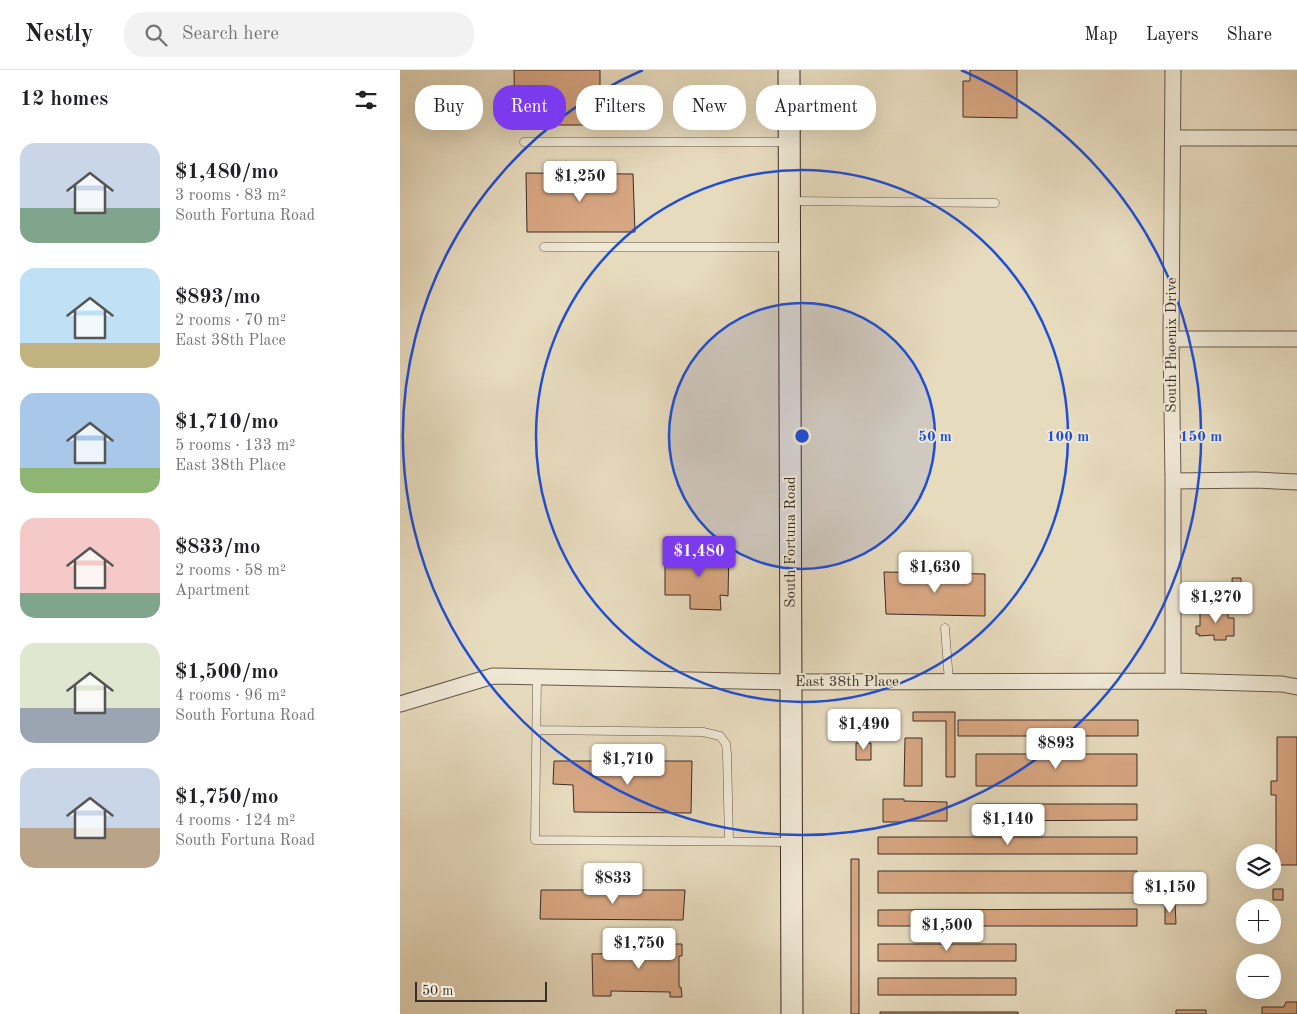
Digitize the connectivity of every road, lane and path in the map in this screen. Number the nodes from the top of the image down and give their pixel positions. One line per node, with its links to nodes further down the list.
1 (790, 70): 6 (main road, South Fortuna Road)
2 (1173, 70): 3 (street, South Phoenix Drive)
3 (1173, 138): 4 (street); 11 (street, South Phoenix Drive)
4 (1297, 138)
5 (524, 142): 6 (lane)
6 (790, 142): 7 (main road, South Fortuna Road)
7 (790, 201): 8 (lane); 10 (main road, South Fortuna Road)
8 (995, 203)
9 (544, 247): 10 (lane)
10 (790, 247): 18 (main road, South Fortuna Road)
11 (1171, 339): 12 (street); 13 (street, South Phoenix Drive)
12 (1297, 339)
13 (1173, 481): 14 (street); 17 (street, South Phoenix Drive)
14 (1297, 482)
15 (945, 628): 19 (lane)
16 (537, 677): 18 (street, East 38th Place); 21 (street, East 38th Place); 22 (lane)
17 (1173, 681): 19 (street, East 38th Place); 20 (street, East 38th Place)
18 (792, 682): 19 (street, East 38th Place); 24 (main road, South Fortuna Road)
19 (949, 682)
20 (1297, 687)
21 (400, 704)
22 (536, 730): 23 (lane); 23 (lane)
23 (729, 841): 24 (lane)
24 (792, 842): 25 (main road, South Fortuna Road)
25 (792, 1014)

